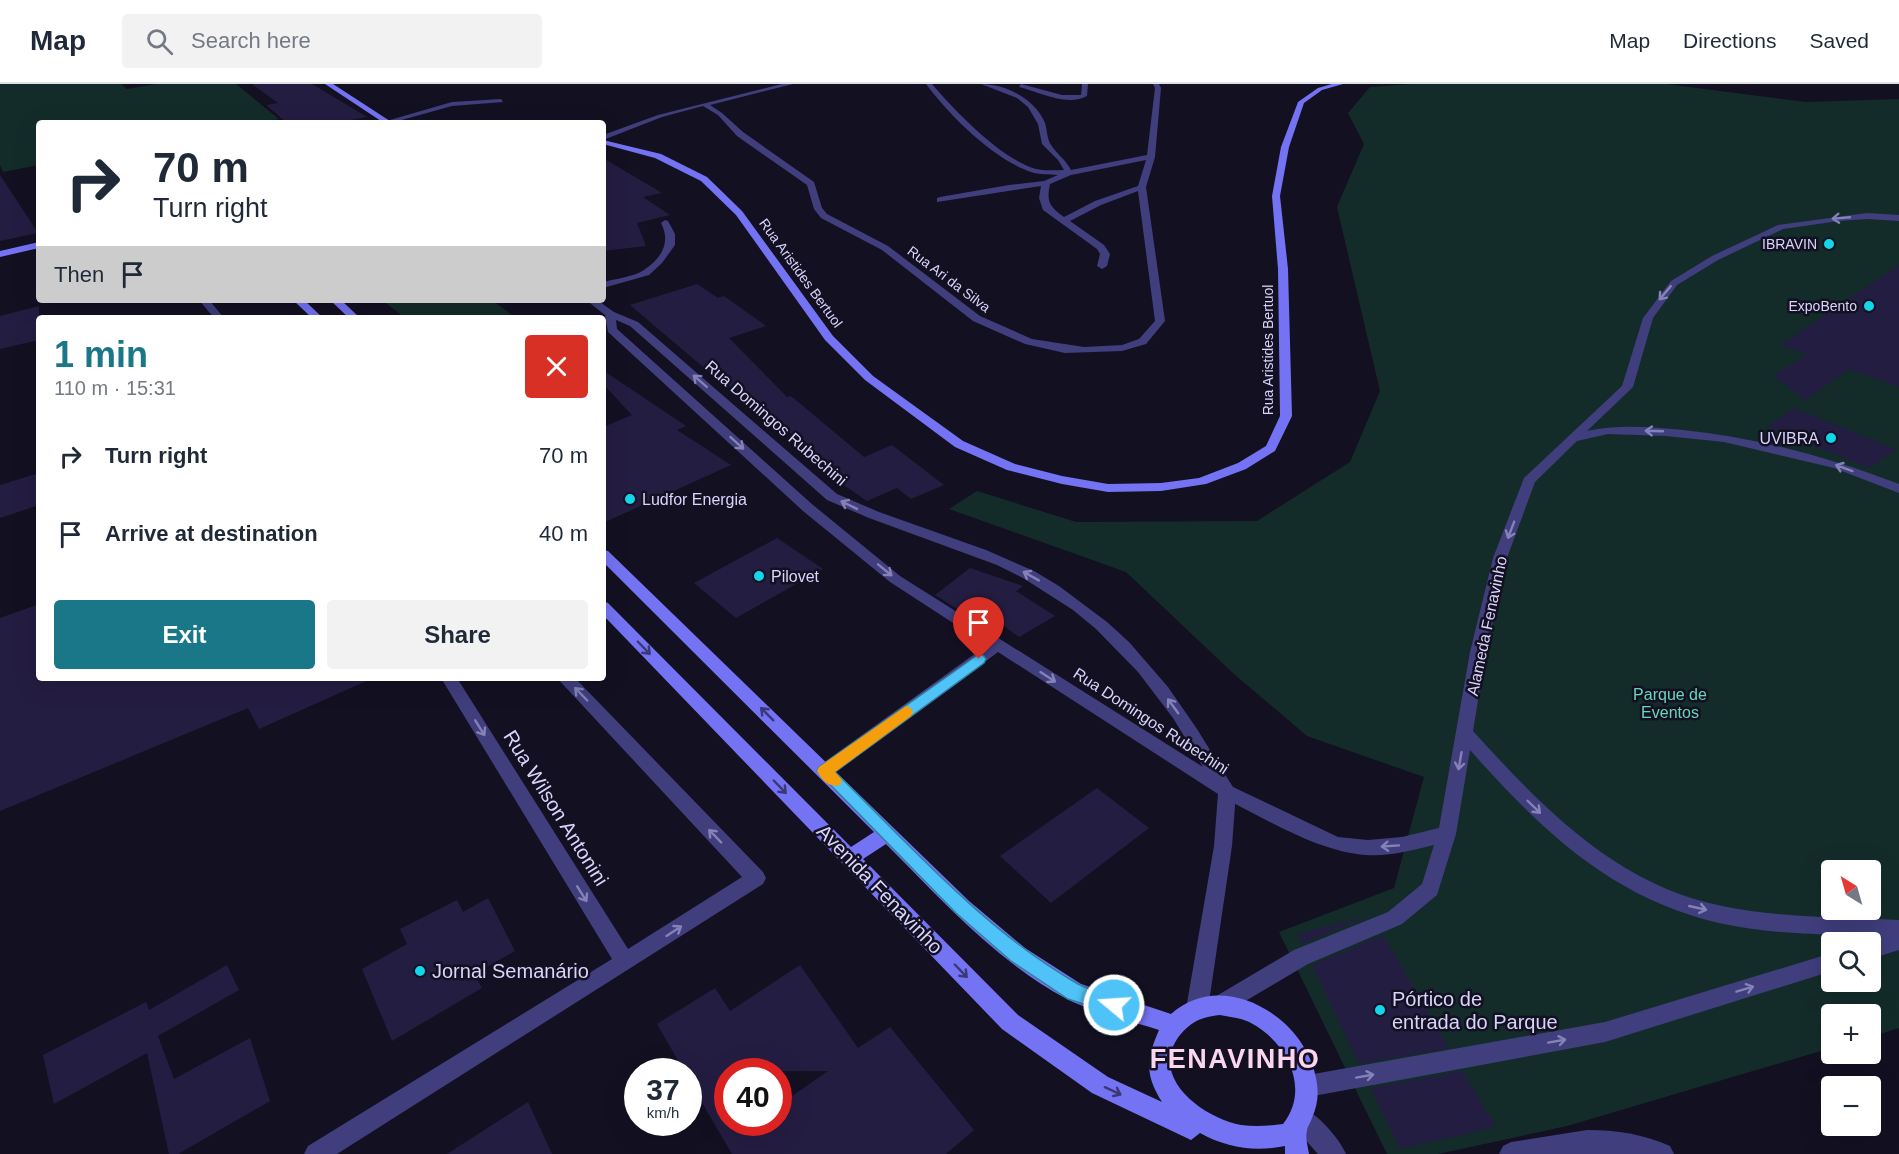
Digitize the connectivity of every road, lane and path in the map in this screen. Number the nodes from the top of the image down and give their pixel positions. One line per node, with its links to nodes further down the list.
1 (328, 84): 12 (main road)
2 (790, 84): 11 (street)
3 (929, 84): 17 (street)
4 (984, 84): 9 (street)
5 (1085, 84): 8 (street)
6 (1156, 84): 16 (street, Rua Ari da Silva)
7 (1340, 84): 15 (main road, Rua Aristides Bertuol)
8 (1023, 85): 9 (street)
9 (1007, 92): 17 (street)
10 (501, 101): 13 (street)
11 (704, 104): 14 (street); 19 (street, Rua Ari da Silva)
12 (385, 120)
13 (395, 120)
14 (606, 137)
15 (606, 143)
16 (1151, 157): 17 (street); 19 (street, Rua Ari da Silva)
17 (1069, 173): 18 (street)
18 (1046, 183): 20 (street); 22 (street)
19 (1142, 187): 22 (street)
20 (940, 200)
21 (1899, 218): 36 (street, Alameda Fenavinho, one-way to 36)
22 (1063, 221): 26 (street)
23 (664, 223): 27 (street)
24 (36, 246): 25 (main road)
25 (0, 254)
26 (1102, 266)
27 (606, 284)
28 (206, 303): 33 (street)
29 (301, 303): 34 (main road)
30 (338, 303): 35 (main road)
31 (595, 303): 32 (street, Rua Domingos Rubechini)
32 (610, 314): 40 (street, Rua Domingos Rubechini, one-way to 40); 45 (street, Rua Domingos Rubechini, one-way to 32)
33 (216, 315)
34 (315, 315)
35 (352, 315)
36 (1573, 438): 37 (street, one-way to 36); 43 (street, Alameda Fenavinho, one-way to 43)
37 (1899, 489)
38 (607, 564): 44 (main road, one-way to 38)
39 (606, 609): 48 (main road, Avenida Fenavinho, one-way to 48)
40 (998, 645): 44 (street); 45 (street, Rua Domingos Rubechini, one-way to 45)
41 (451, 681): 52 (street, Rua Wilson Antonini, one-way to 52)
42 (568, 681): 52 (street, one-way to 42)
43 (1465, 733): 47 (street, Alameda Fenavinho, one-way to 47); 49 (street, one-way to 49)
44 (825, 771): 46 (main road)
45 (1227, 792): 47 (street, one-way to 45); 55 (street)
46 (887, 833): 48 (main road); 56 (main road)
47 (1447, 834): 54 (street, Alameda Fenavinho)
48 (850, 858): 59 (main road, Avenida Fenavinho, one-way to 59)
49 (1899, 929)
50 (1899, 941): 51 (street)
51 (1881, 947)
52 (625, 962): 60 (street)
53 (1821, 965): 57 (street, one-way to 53)
54 (1220, 1005): 55 (main road); 57 (main road)
55 (1197, 1009): 56 (main road)
56 (1174, 1025): 59 (main road)
57 (1308, 1086): 58 (main road)
58 (1298, 1124): 59 (main road); 61 (main road); 62 (street)
59 (1191, 1128)
60 (316, 1154)
61 (1297, 1154)
62 (1334, 1154)
63 (1511, 1154): 64 (street)
64 (1662, 1154)

